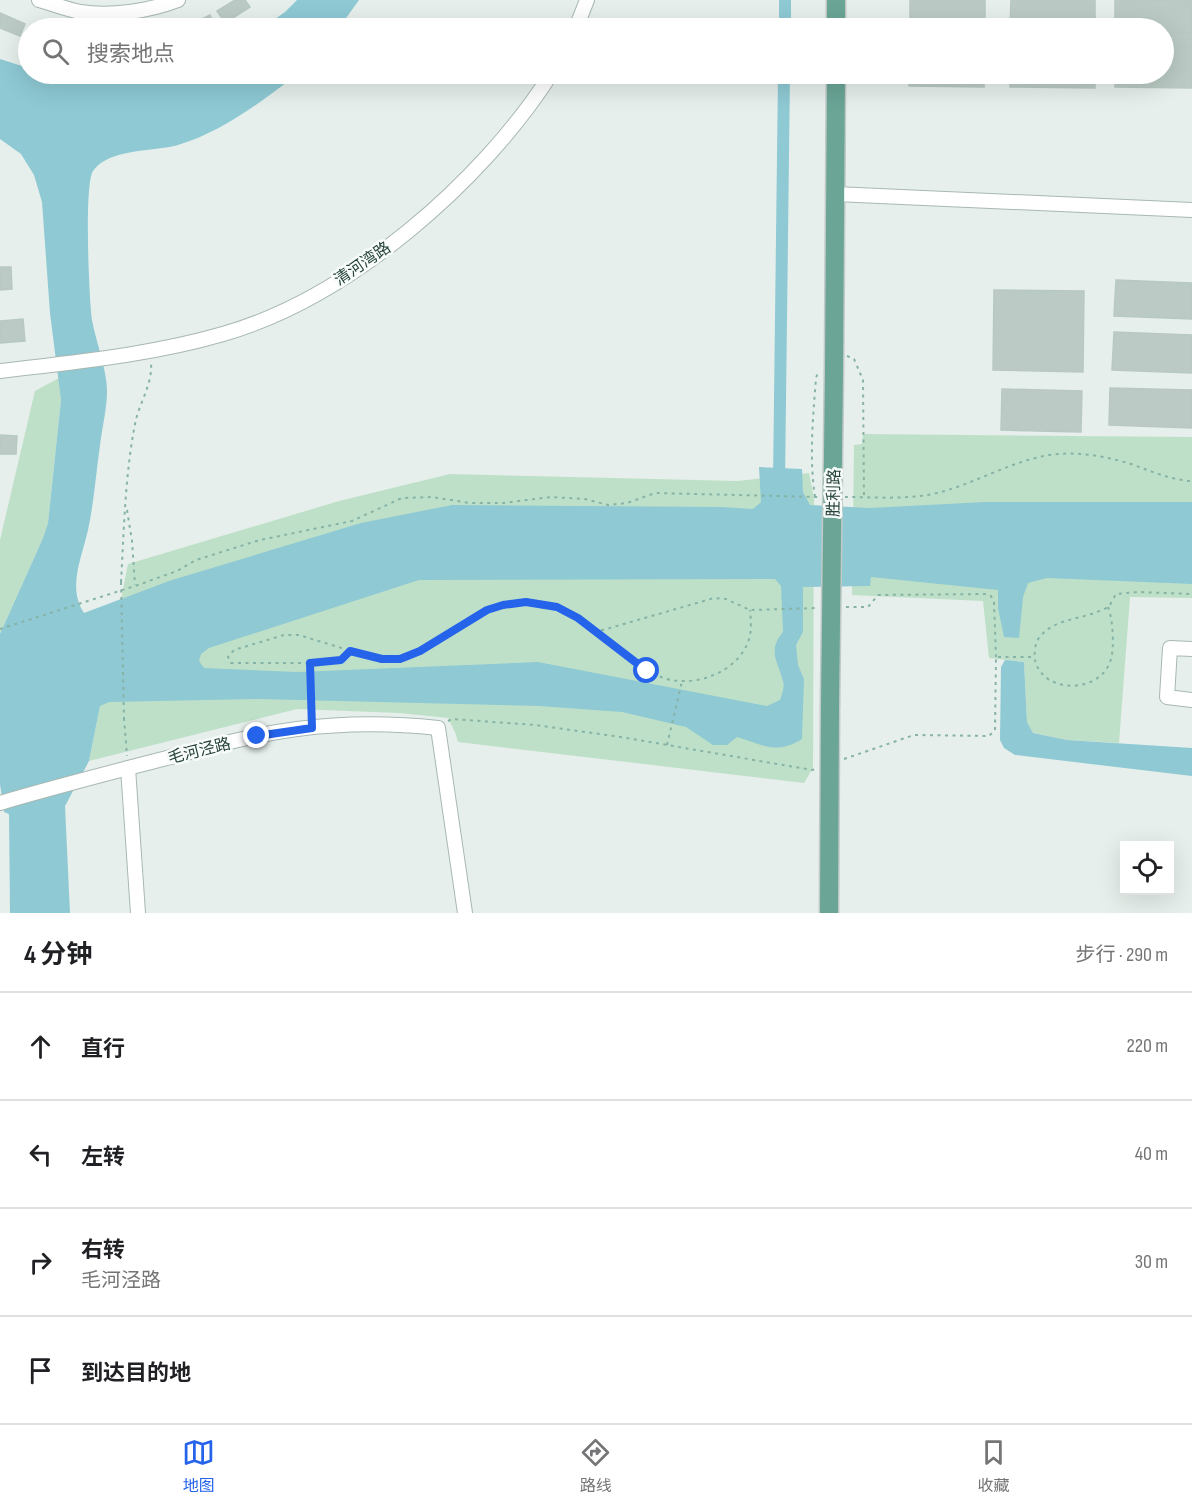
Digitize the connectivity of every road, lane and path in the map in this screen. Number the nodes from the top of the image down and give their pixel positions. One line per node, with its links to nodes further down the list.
1 (39, 0): 2 (street)
2 (178, 0)
3 (587, 0): 5 (street)
4 (836, 0): 6 (main road)
5 (580, 18)
6 (836, 18)
7 (544, 84): 11 (street, 清河湾路)
8 (836, 84): 9 (main road, 胜利路)
9 (835, 194): 10 (street); 12 (main road, 胜利路)
10 (1192, 210)
11 (150, 350): 14 (street, 清河湾路); 18 (path)
12 (834, 351): 13 (main road, 胜利路); 15 (path)
13 (827, 370): 17 (path); 43 (main road, 胜利路, bridge)
14 (0, 371)
15 (1192, 481)
16 (803, 497): 19 (path)
17 (815, 497)
18 (126, 504): 19 (path); 38 (path, bridge)
19 (135, 586): 25 (path)
20 (1192, 594): 22 (path)
21 (845, 607): 29 (path)
22 (1108, 607): 30 (path); 30 (path)
23 (821, 608): 24 (path)
24 (750, 610): 26 (path); 32 (path)
25 (0, 630)
26 (592, 630): 28 (path); 32 (path)
27 (1192, 649): 33 (street)
28 (350, 651): 31 (path); 31 (path)
29 (996, 657): 30 (path); 37 (path)
30 (1034, 657)
31 (310, 663): 34 (path)
32 (682, 681): 36 (path)
33 (1192, 700)
34 (312, 728): 35 (street, 毛河泾路); 38 (street, 毛河泾路)
35 (438, 728): 36 (path); 42 (street)
36 (667, 745): 39 (path)
37 (856, 755)
38 (128, 768): 40 (street, 毛河泾路); 41 (street)
39 (812, 770)
40 (0, 803)
41 (138, 913)
42 (465, 913)
43 (829, 913)

